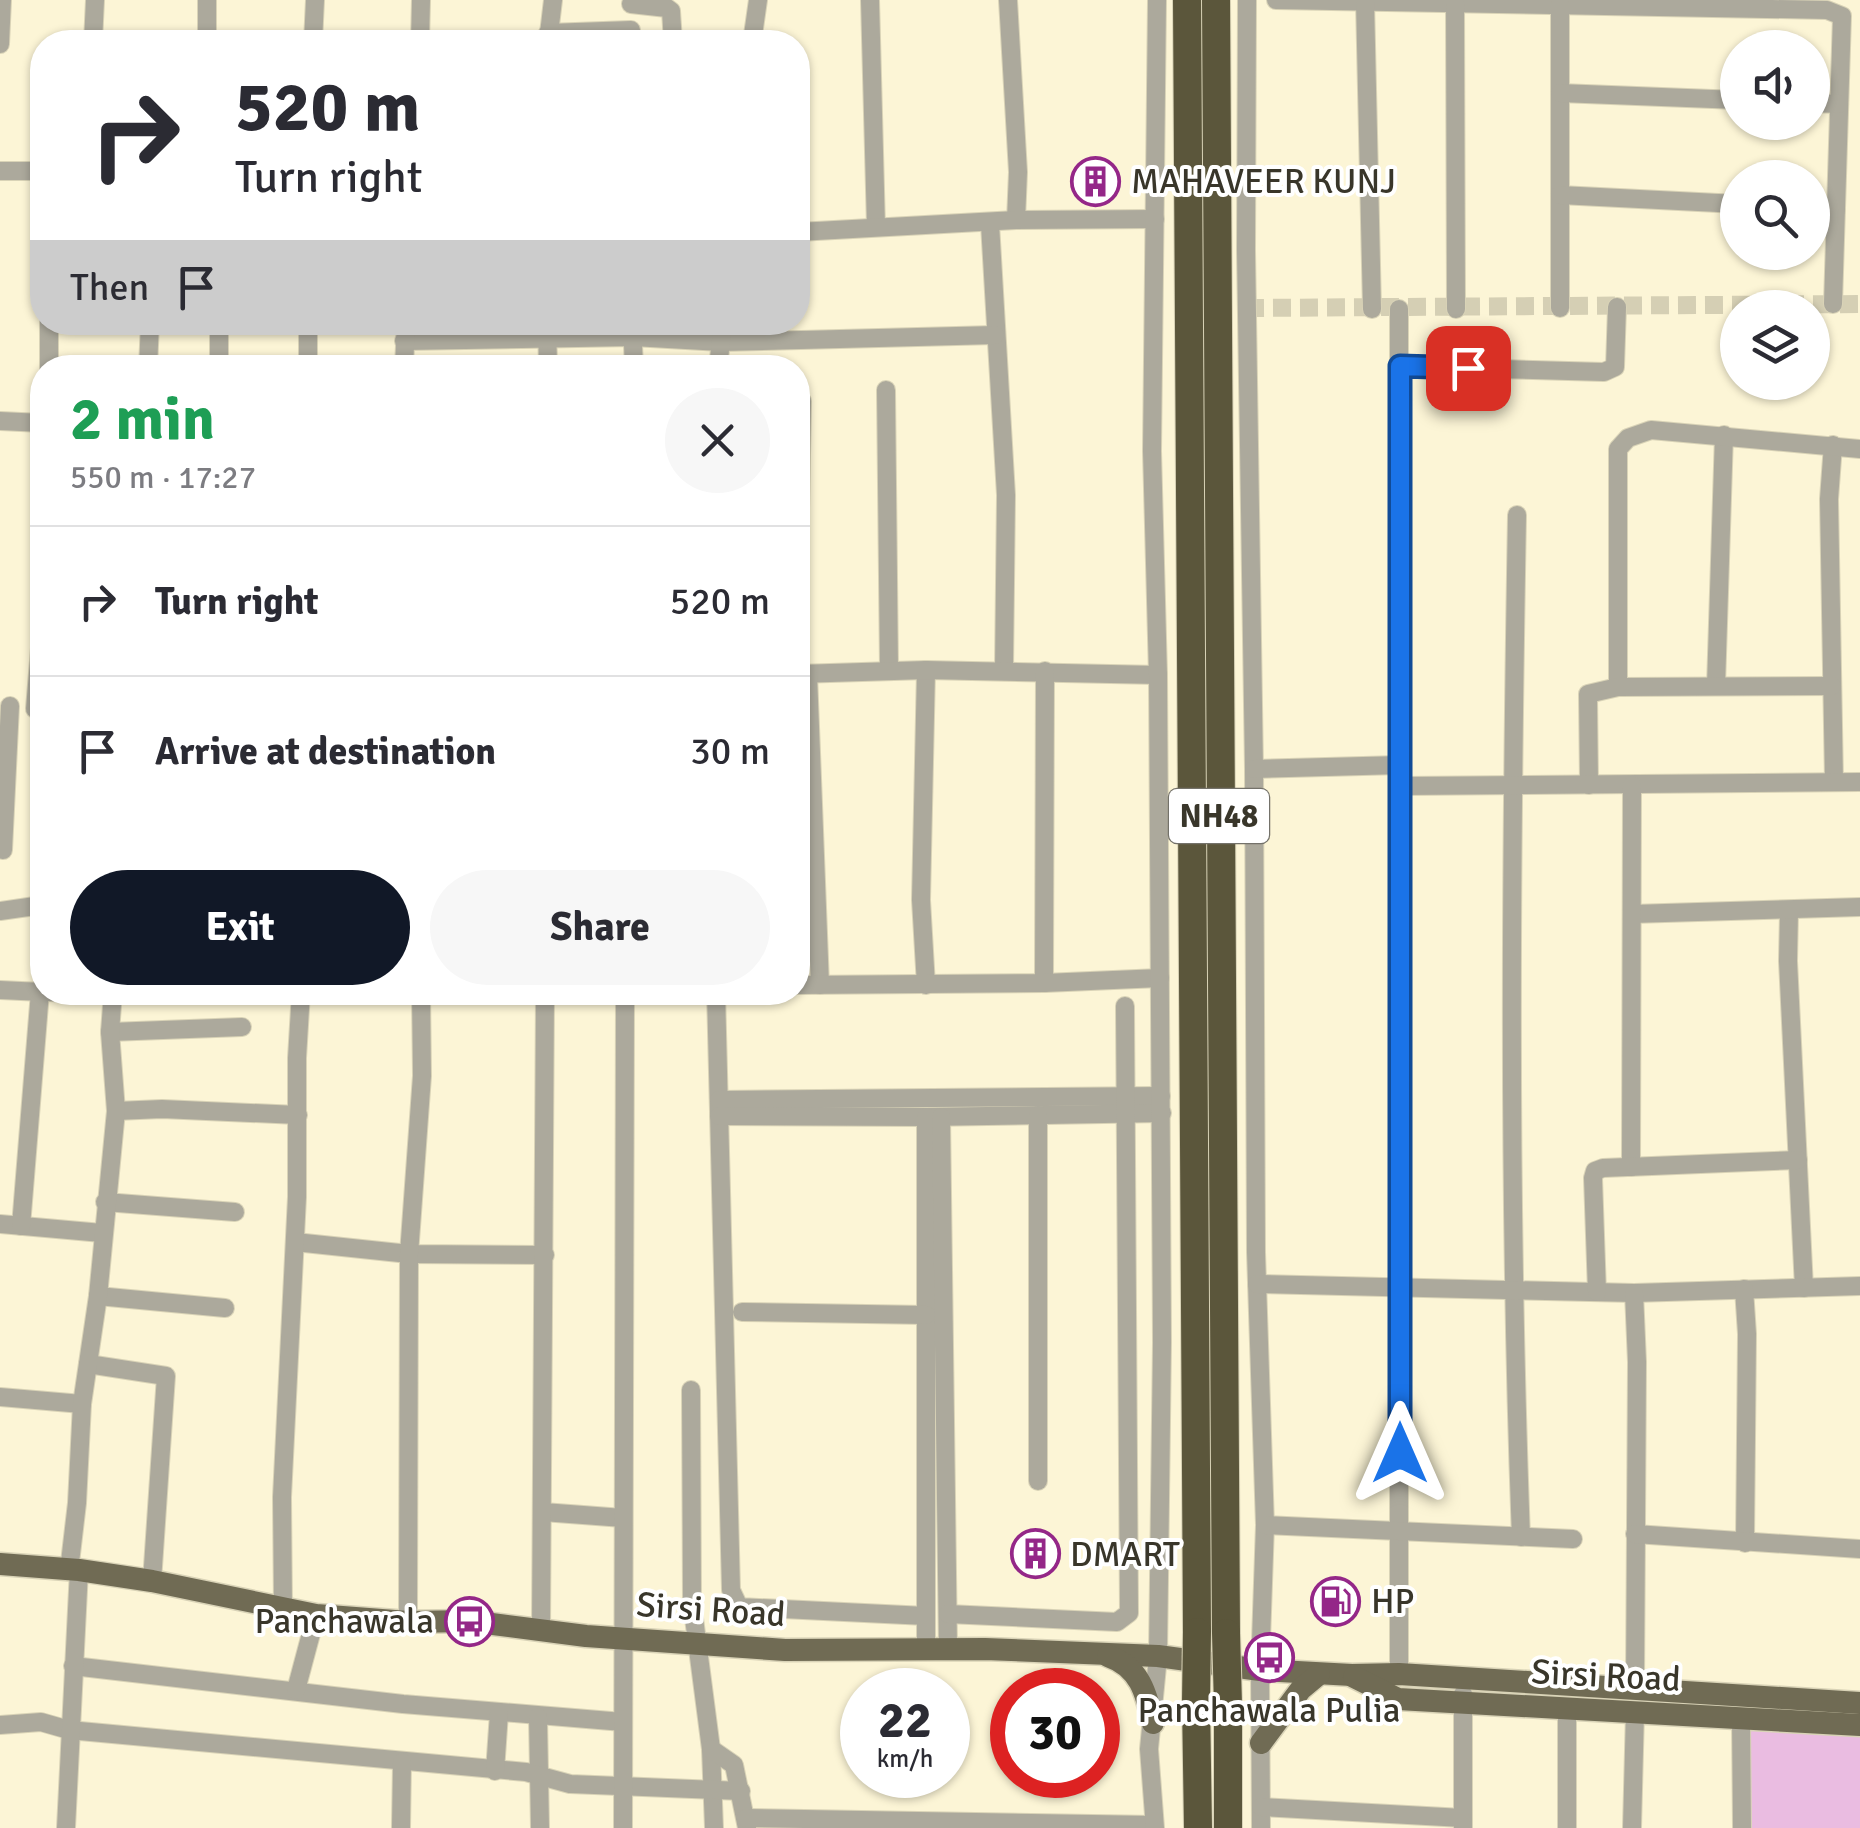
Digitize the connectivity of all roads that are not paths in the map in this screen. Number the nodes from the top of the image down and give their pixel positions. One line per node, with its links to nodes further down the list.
1 (2, 0): 27 (street)
2 (96, 0): 19 (street)
3 (207, 0): 20 (street)
4 (315, 0): 21 (street)
5 (421, 0): 22 (street)
6 (553, 0): 23 (street)
7 (758, 0): 26 (street)
8 (870, 0): 41 (street)
9 (1008, 0): 39 (street)
10 (1156, 0): 38 (street)
11 (1187, 0): 199 (highway, NH48, bridge)
12 (1216, 0): 200 (highway, NH48, bridge)
13 (1247, 0): 74 (street)
14 (1276, 0): 16 (street)
15 (631, 2): 24 (street); 25 (street)
16 (1365, 2): 17 (street); 46 (street)
17 (1455, 2): 18 (street); 48 (street)
18 (1560, 3): 28 (street); 31 (street)
19 (94, 30)
20 (207, 30)
21 (314, 30)
22 (420, 30)
23 (549, 30)
24 (630, 30)
25 (672, 30)
26 (754, 30)
27 (0, 44)
28 (1560, 92): 29 (street); 34 (street)
29 (1720, 99)
30 (1830, 104): 31 (street)
31 (1839, 104): 37 (street)
32 (0, 171): 33 (street)
33 (30, 171)
34 (1560, 194): 35 (street); 45 (street)
35 (1720, 203)
36 (1830, 209): 37 (street)
37 (1836, 209): 43 (street)
38 (1155, 219): 39 (street); 67 (street)
39 (1016, 220): 40 (street)
40 (990, 224): 41 (street); 51 (street)
41 (876, 227): 42 (street)
42 (810, 231)
43 (1833, 304)
44 (1617, 307): 54 (street)
45 (1560, 308)
46 (1372, 309)
47 (1399, 309): 54 (street)
48 (1456, 309)
49 (669, 335): 52 (street)
50 (721, 335): 52 (street)
51 (996, 335): 52 (street); 64 (street)
52 (720, 342): 53 (street)
53 (719, 355)
54 (1400, 366): 73 (street)
55 (886, 390): 62 (street)
56 (0, 421): 57 (street)
57 (30, 423)
58 (1724, 435): 59 (street); 68 (street); 70 (street)
59 (1833, 445): 60 (street); 69 (street)
60 (1860, 449)
61 (1517, 515): 80 (street)
62 (888, 670): 63 (street); 66 (street)
63 (926, 670): 64 (street); 92 (street)
64 (1004, 671): 65 (street)
65 (1045, 671): 67 (street); 89 (street)
66 (810, 674)
67 (1158, 675): 88 (street)
68 (1716, 686): 69 (street); 70 (street)
69 (1832, 686): 75 (street)
70 (1618, 687): 77 (street)
71 (5, 706): 72 (street); 82 (street)
72 (30, 708)
73 (1400, 765): 74 (street); 79 (street)
74 (1254, 770): 122 (street)
75 (1834, 782): 76 (street); 78 (street)
76 (1860, 782)
77 (1589, 785): 78 (street); 80 (street)
78 (1632, 785): 87 (street)
79 (1400, 786): 80 (street); 123 (street)
80 (1513, 786): 126 (street)
81 (810, 802): 91 (street)
82 (3, 850)
83 (30, 907): 85 (street)
84 (1860, 907): 86 (street)
85 (0, 911)
86 (1789, 911): 87 (street); 112 (street)
87 (1632, 914): 113 (street)
88 (1160, 978): 89 (street); 105 (street)
89 (1044, 983): 92 (street)
90 (810, 985): 91 (street)
91 (820, 985): 92 (street)
92 (926, 985)
93 (0, 990): 94 (street)
94 (30, 991)
95 (42, 1005): 117 (street)
96 (112, 1005): 104 (street)
97 (301, 1005): 109 (street)
98 (421, 1005): 120 (street)
99 (545, 1005): 121 (street)
100 (626, 1005): 140 (street)
101 (716, 1005): 107 (street)
102 (1125, 1006): 106 (street)
103 (242, 1027): 104 (street)
104 (110, 1032): 108 (street)
105 (1161, 1104): 106 (street); 162 (street)
106 (1125, 1105): 107 (street); 110 (street); 153 (street)
107 (719, 1108): 111 (street); 155 (street)
108 (116, 1112): 109 (street); 114 (street)
109 (298, 1115): 119 (street)
110 (1038, 1115): 111 (street); 138 (street)
111 (934, 1117): 133 (street); 153 (street)
112 (1798, 1160): 113 (street); 125 (street)
113 (1630, 1168): 128 (street)
114 (105, 1202): 115 (street); 118 (street)
115 (234, 1212)
116 (0, 1224): 117 (street)
117 (20, 1226): 118 (street)
118 (102, 1233): 130 (street)
119 (294, 1242): 120 (street); 152 (street)
120 (409, 1254): 121 (street); 156 (street)
121 (544, 1255): 139 (street)
122 (1256, 1284): 123 (street); 141 (street)
123 (1400, 1286): 126 (street); 142 (street)
124 (1860, 1286): 125 (street)
125 (1804, 1288): 127 (street)
126 (1514, 1290): 128 (street); 144 (street)
127 (1744, 1290): 129 (street); 146 (street)
128 (1598, 1292): 129 (street)
129 (1634, 1293): 143 (street)
130 (98, 1296): 131 (street); 134 (street)
131 (225, 1308)
132 (742, 1312): 133 (street)
133 (926, 1315): 155 (street)
134 (88, 1364): 137 (street); 151 (street)
135 (692, 1390): 159 (street)
136 (0, 1397): 137 (street)
137 (82, 1404): 150 (street)
138 (1038, 1482)
139 (543, 1512): 140 (street); 157 (street)
140 (623, 1518): 158 (street)
141 (1265, 1525): 142 (street); 164 (street)
142 (1400, 1532): 144 (street); 166 (street)
143 (1635, 1534): 146 (street); 170 (street)
144 (1520, 1536): 145 (street)
145 (1572, 1539)
146 (1745, 1543): 148 (street)
147 (0, 1547): 150 (main road, Sirsi Road)
148 (1860, 1549)
149 (0, 1564): 150 (main road, Sirsi Road)
150 (74, 1570): 151 (main road, Sirsi Road); 163 (street)
151 (152, 1581): 152 (main road, Sirsi Road)
152 (283, 1609): 154 (main road, Sirsi Road)
153 (948, 1614): 160 (street)
154 (316, 1615): 156 (main road, Sirsi Road); 168 (street)
155 (926, 1616): 160 (street)
156 (408, 1622): 157 (main road, Sirsi Road)
157 (541, 1631): 158 (main road, Sirsi Road)
158 (624, 1637): 159 (main road, Sirsi Road); 176 (street)
159 (698, 1642): 160 (main road, Sirsi Road); 182 (street)
160 (937, 1648): 161 (main road, Sirsi Road)
161 (1104, 1654): 162 (main road, Sirsi Road); 177 (main road)
162 (1158, 1656): 164 (main road, Sirsi Road); 177 (street)
163 (73, 1666): 168 (street); 180 (street)
164 (1260, 1670): 165 (main road, Sirsi Road); 181 (street)
165 (1319, 1674): 167 (main road, Sirsi Road); 181 (main road)
166 (1399, 1674): 167 (main road, Sirsi Road); 169 (main road, Sirsi Road)
167 (1352, 1676): 169 (main road, Sirsi Road)
168 (296, 1690): 173 (street)
169 (1463, 1690): 170 (main road, Sirsi Road); 172 (main road, Sirsi Road); 192 (street)
170 (1635, 1700): 171 (main road, Sirsi Road); 172 (main road, Sirsi Road); 175 (main road, Sirsi Road); 203 (street)
171 (1860, 1702)
172 (1567, 1708): 202 (street)
173 (498, 1714): 174 (street); 184 (street)
174 (538, 1717): 176 (street); 185 (street)
175 (1741, 1718): 179 (main road, Sirsi Road); 204 (street)
176 (624, 1722): 186 (street)
177 (1153, 1723): 193 (street)
178 (0, 1724): 180 (street)
179 (1860, 1725)
180 (69, 1730): 183 (street); 194 (street)
181 (1261, 1743): 189 (street)
182 (711, 1750): 187 (street); 188 (street)
183 (402, 1762): 184 (street); 195 (street)
184 (495, 1771): 185 (street)
185 (539, 1776): 186 (street); 196 (street)
186 (623, 1786): 187 (street); 197 (street)
187 (714, 1791): 188 (street); 198 (street)
188 (741, 1791): 191 (street)
189 (1261, 1807): 190 (street); 201 (street)
190 (1339, 1820): 192 (street)
191 (747, 1823): 193 (street)
192 (1463, 1823)
193 (1155, 1826)
194 (66, 1828)
195 (401, 1828)
196 (540, 1828)
197 (623, 1828)
198 (714, 1828)
199 (1198, 1828)
200 (1228, 1828)
201 (1262, 1828)
202 (1567, 1828)
203 (1632, 1828)
204 (1742, 1828)

